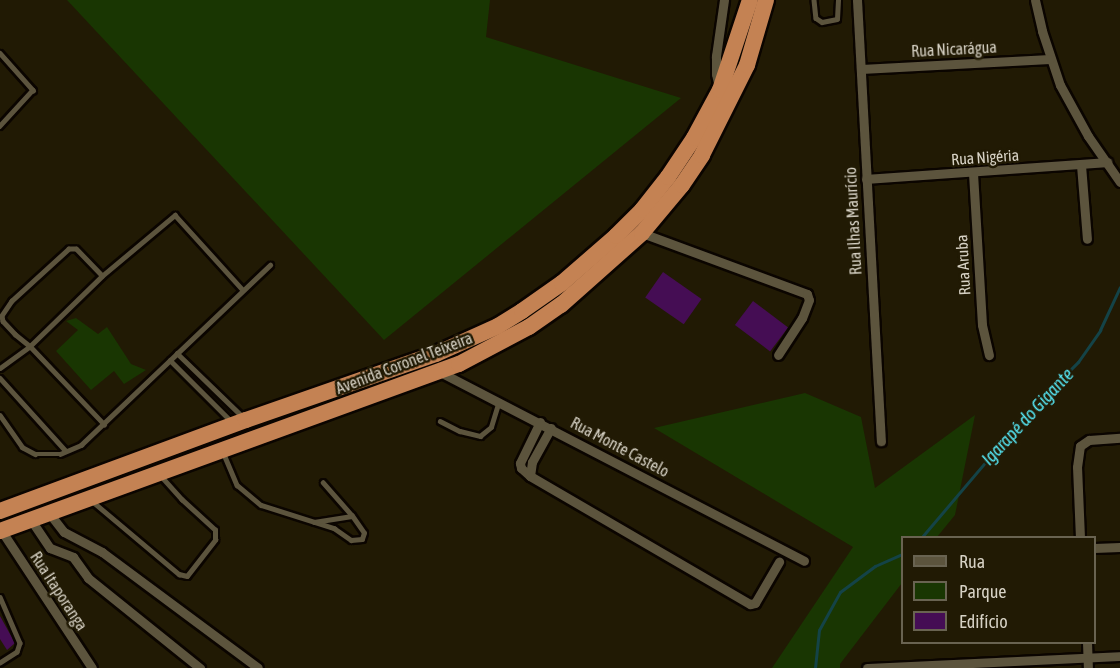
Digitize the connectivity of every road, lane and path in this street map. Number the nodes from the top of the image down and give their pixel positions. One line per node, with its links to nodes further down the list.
1 (724, 0): 13 (street)
2 (750, 0): 13 (highway, Avenida Coronel Teixeira)
3 (766, 0): 20 (highway, Avenida Coronel Teixeira)
4 (814, 0): 5 (lane)
5 (838, 0)
6 (857, 0): 12 (street, Rua Ilhas Maurício)
7 (1035, 0): 10 (street)
8 (0, 53): 9 (lane)
9 (5, 58): 11 (lane); 14 (lane)
10 (1050, 59): 12 (street, Rua Nicarágua); 15 (street)
11 (0, 63)
12 (861, 69): 18 (street, Rua Ilhas Maurício)
13 (720, 90): 36 (highway, Avenida Coronel Teixeira)
14 (0, 126)
15 (1107, 162): 16 (street, Rua Nigéria); 19 (street)
16 (1081, 165): 17 (street, Rua Nigéria); 21 (street)
17 (973, 173): 18 (street, Rua Nigéria); 28 (street, Rua Aruba)
18 (866, 179): 41 (street, Rua Ilhas Maurício)
19 (1120, 182)
20 (642, 233): 27 (street); 31 (highway, Avenida Coronel Teixeira)
21 (1087, 239)
22 (270, 265): 24 (lane)
23 (102, 276): 24 (lane); 25 (lane); 25 (lane)
24 (243, 290): 26 (lane)
25 (30, 346): 30 (lane); 38 (lane)
26 (177, 353): 29 (lane); 36 (lane)
27 (778, 355)
28 (989, 355)
29 (170, 360): 36 (lane); 38 (lane)
30 (0, 368)
31 (440, 372): 33 (street, Rua Monte Castelo); 42 (highway, Avenida Coronel Teixeira)
32 (0, 378): 43 (lane)
33 (499, 401): 35 (lane); 37 (street, Rua Monte Castelo)
34 (0, 415): 43 (lane)
35 (440, 421)
36 (240, 422): 48 (highway, Avenida Coronel Teixeira)
37 (540, 422): 39 (street, Rua Monte Castelo); 45 (street)
38 (104, 424): 43 (lane)
39 (551, 428): 45 (street); 57 (street, Rua Monte Castelo)
40 (1120, 438): 54 (street)
41 (881, 441)
42 (223, 449): 44 (highway, Avenida Coronel Teixeira); 52 (lane)
43 (66, 451)
44 (158, 473): 47 (highway, Avenida Coronel Teixeira); 47 (lane)
45 (530, 476): 58 (street)
46 (323, 483): 50 (lane)
47 (90, 498): 49 (highway, Avenida Coronel Teixeira)
48 (0, 511)
49 (49, 513): 51 (highway, Avenida Coronel Teixeira); 66 (street)
50 (352, 516): 52 (lane); 52 (lane)
51 (31, 520): 53 (highway, Avenida Coronel Teixeira); 65 (street)
52 (310, 522)
53 (1, 530): 64 (street, Rua Itaporanga)
54 (1080, 536)
55 (1120, 547): 56 (street)
56 (1096, 548)
57 (804, 561)
58 (779, 562)
59 (0, 597): 62 (lane)
60 (1086, 644): 63 (street)
61 (1120, 656): 63 (street)
62 (0, 663)
63 (1088, 663): 67 (street)
64 (92, 668)
65 (200, 668)
66 (258, 668)
67 (867, 668)

